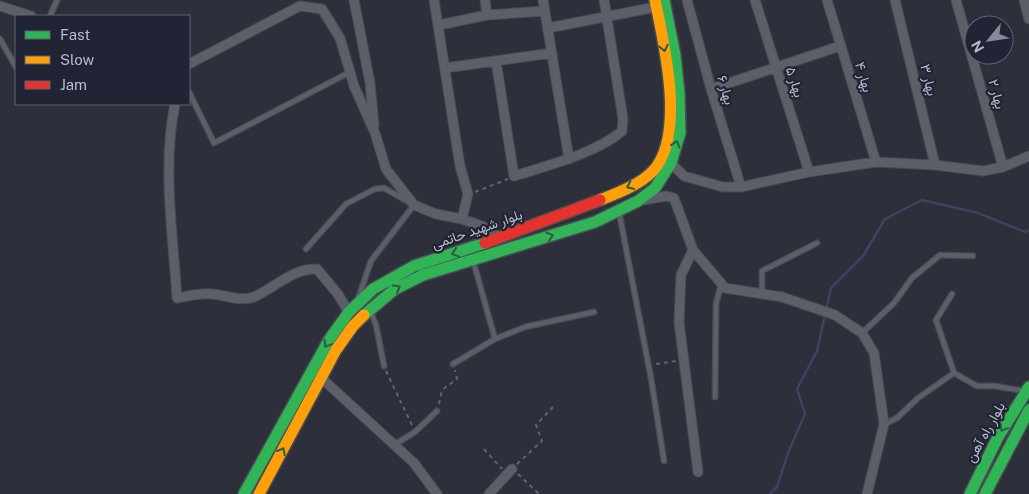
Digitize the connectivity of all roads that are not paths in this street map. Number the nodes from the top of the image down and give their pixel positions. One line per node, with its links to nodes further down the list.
1 (57, 0): 17 (lane)
2 (354, 0): 35 (street)
3 (434, 0): 21 (street)
4 (485, 0): 18 (street)
5 (544, 0): 15 (street)
6 (604, 0): 19 (street)
7 (687, 0): 32 (street, بهار ۶)
8 (755, 0): 29 (street, بهار ۵)
9 (827, 0): 24 (street, بهار ۴)
10 (895, 0): 40 (street, بهار ۳)
11 (956, 0): 41 (street, بهار ۲)
12 (1024, 0): 20 (street)
13 (658, 2): 19 (street); 39 (main road, بلوار شهید حاتمی, one-way to 13); 49 (main road, بلوار شهید حاتمی, one-way to 49)
14 (0, 6): 16 (street)
15 (545, 11): 18 (street); 22 (street)
16 (28, 15)
17 (50, 15)
18 (488, 15): 21 (street)
19 (606, 18): 22 (street); 37 (street)
20 (1029, 19)
21 (439, 25): 30 (street)
22 (548, 28): 25 (street)
23 (0, 39): 28 (lane)
24 (840, 46): 29 (street); 38 (street, بهار ۴)
25 (552, 53): 26 (street); 37 (street)
26 (496, 61): 30 (street); 37 (street)
27 (190, 63): 31 (street)
28 (15, 65)
29 (776, 67): 32 (street); 42 (street, بهار ۵)
30 (445, 68): 47 (street)
31 (350, 72): 33 (lane); 35 (street)
32 (711, 89): 43 (street, بهار ۶)
33 (190, 94)
34 (175, 105): 57 (street)
35 (375, 133): 45 (street)
36 (1029, 156): 41 (street)
37 (569, 159)
38 (876, 162): 40 (street); 42 (street)
39 (671, 163): 43 (street); 44 (main road, بلوار شهید حاتمی)
40 (935, 166): 41 (street)
41 (1002, 167)
42 (809, 172): 43 (street)
43 (741, 187)
44 (638, 201): 46 (main road, بلوار شهید حاتمی); 51 (street)
45 (414, 205): 47 (street); 50 (lane); 57 (lane)
46 (619, 211): 49 (main road, بلوار شهید حاتمی, one-way to 46); 72 (lane)
47 (462, 219): 49 (street)
48 (817, 243): 55 (lane)
49 (502, 244): 53 (main road, بلوار شهید حاتمی); 57 (main road, بلوار شهید حاتمی, one-way to 57)
50 (306, 249)
51 (693, 250): 54 (street); 74 (street)
52 (973, 256): 60 (lane)
53 (473, 259): 58 (main road, بلوار شهید حاتمی, one-way to 53); 61 (lane)
54 (721, 285): 55 (street); 67 (lane)
55 (762, 294): 60 (street)
56 (952, 294): 64 (lane)
57 (352, 308): 65 (main road, بلوار شهید حاتمی, one-way to 65)
58 (370, 309): 63 (lane); 65 (main road, بلوار شهید حاتمی)
59 (594, 312): 61 (lane)
60 (862, 333): 70 (street)
61 (495, 339): 62 (lane)
62 (453, 364)
63 (384, 366)
64 (954, 373): 66 (lane); 70 (lane)
65 (316, 374): 71 (street); 75 (main road, بلوار شهید حاتمی); 76 (main road, بلوار شهید حاتمی, one-way to 65)
66 (1028, 389): 80 (main road, بلوار راه آهن, one-way to 80)
67 (715, 397)
68 (1029, 410): 81 (main road, بلوار راه آهن)
69 (437, 411): 71 (lane)
70 (884, 424): 79 (street)
71 (394, 445): 77 (street)
72 (664, 461)
73 (510, 471): 78 (street)
74 (698, 472)
75 (244, 494)
76 (259, 494)
77 (437, 494)
78 (489, 494)
79 (867, 494)
80 (970, 494)
81 (985, 494)

